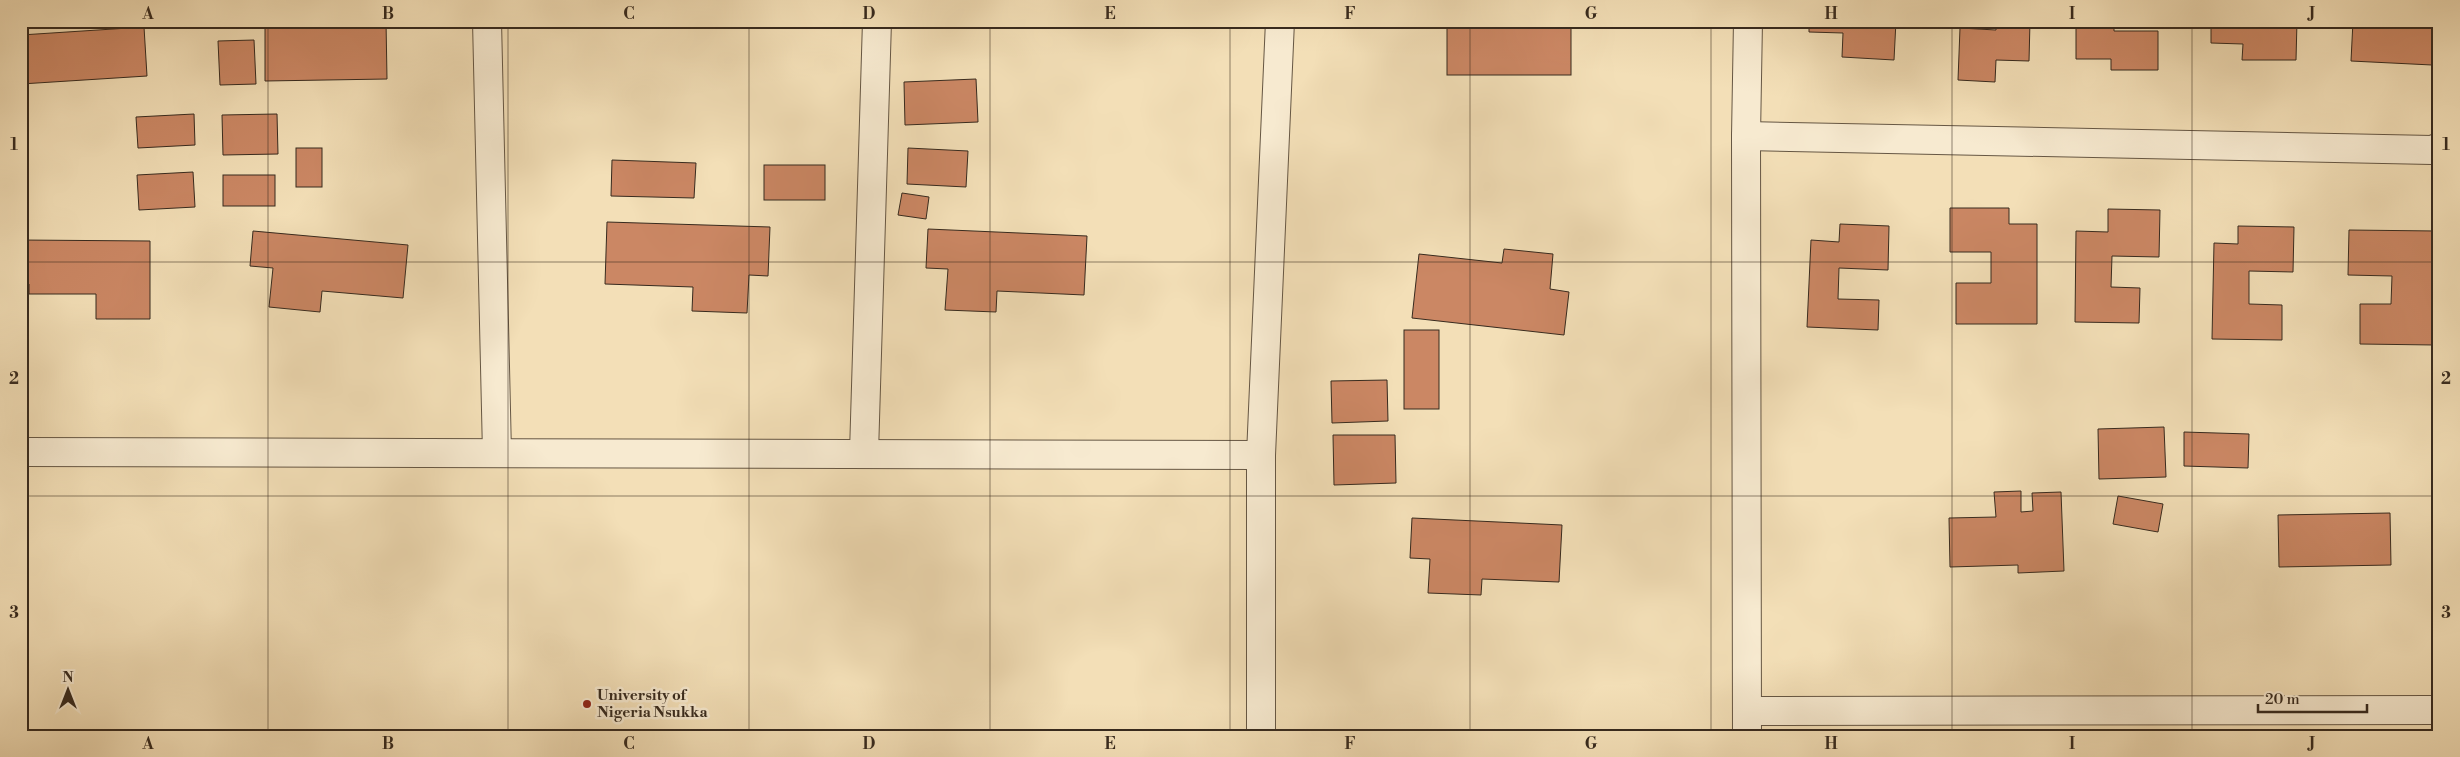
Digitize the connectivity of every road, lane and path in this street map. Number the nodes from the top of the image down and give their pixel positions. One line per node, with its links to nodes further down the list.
1 (487, 21): 8 (street)
2 (877, 21): 9 (street)
3 (1280, 21): 10 (street)
4 (1748, 21): 5 (street)
5 (1746, 136): 6 (street); 12 (street)
6 (2439, 147)
7 (21, 452): 8 (street)
8 (497, 453): 9 (street)
9 (864, 453): 10 (street)
10 (1261, 455): 13 (street)
11 (2439, 710): 12 (street)
12 (1747, 723)
13 (1261, 736)

